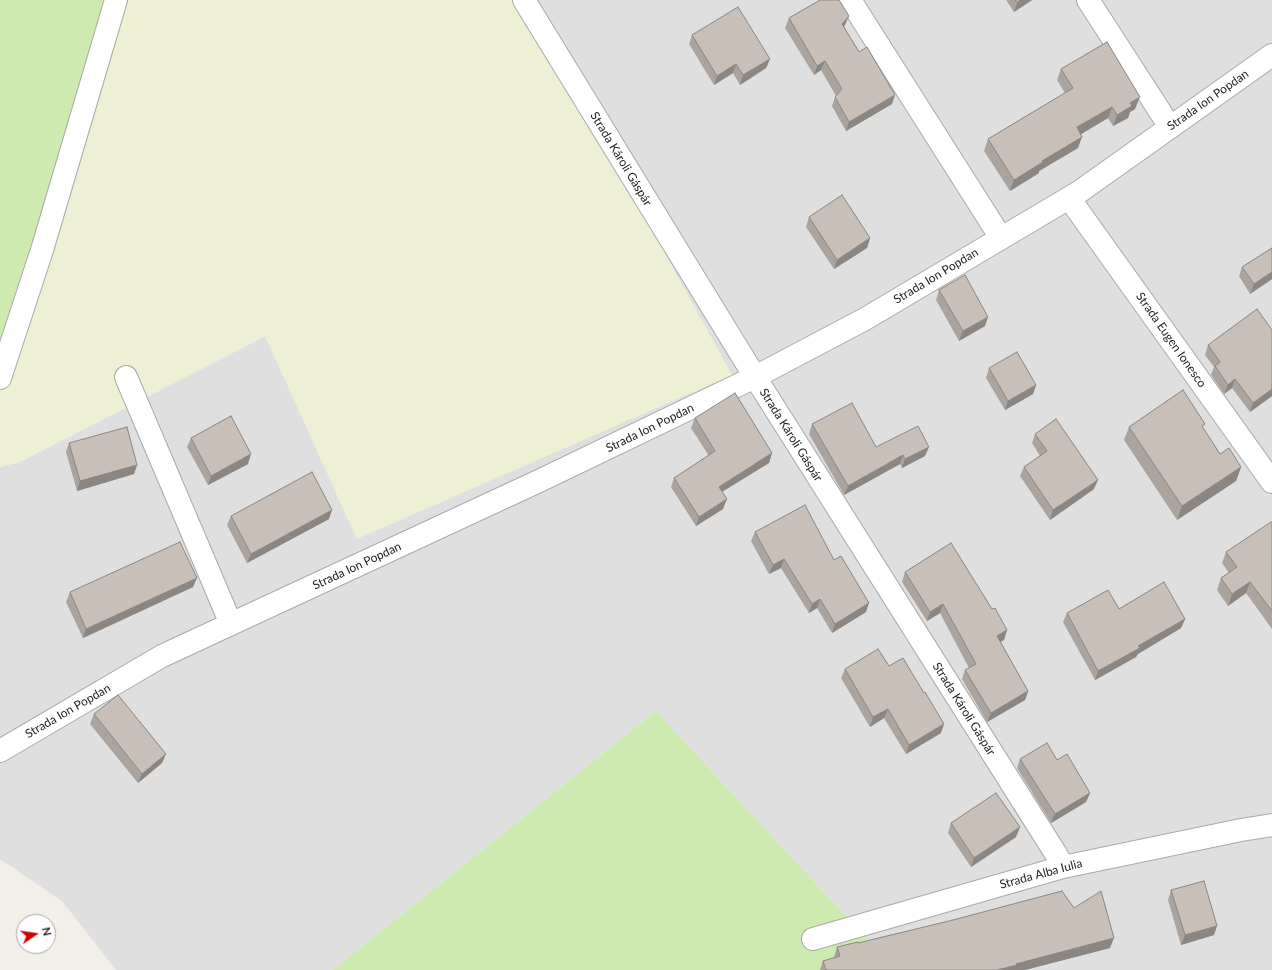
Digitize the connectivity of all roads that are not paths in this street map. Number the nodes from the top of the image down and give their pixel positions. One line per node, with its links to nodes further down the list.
1 (116, 0): 11 (street)
2 (524, 0): 10 (street, Strada Károli Gáspár)
3 (850, 0): 8 (street)
4 (1088, 0): 6 (street)
5 (1272, 55): 6 (street, Strada Ion Popdan)
6 (1170, 127): 7 (street, Strada Ion Popdan)
7 (1070, 198): 8 (street, Strada Ion Popdan); 12 (street, Strada Eugen Ionesco)
8 (1001, 238): 10 (street, Strada Ion Popdan)
9 (126, 377): 13 (street)
10 (755, 377): 13 (street, Strada Ion Popdan); 16 (street, Strada Károli Gáspár)
11 (0, 378)
12 (1272, 482)
13 (231, 624): 14 (street, Strada Ion Popdan)
14 (0, 751)
15 (1272, 825): 16 (street, Strada Alba Iulia)
16 (1063, 867): 17 (street, Strada Alba Iulia)
17 (813, 939)

